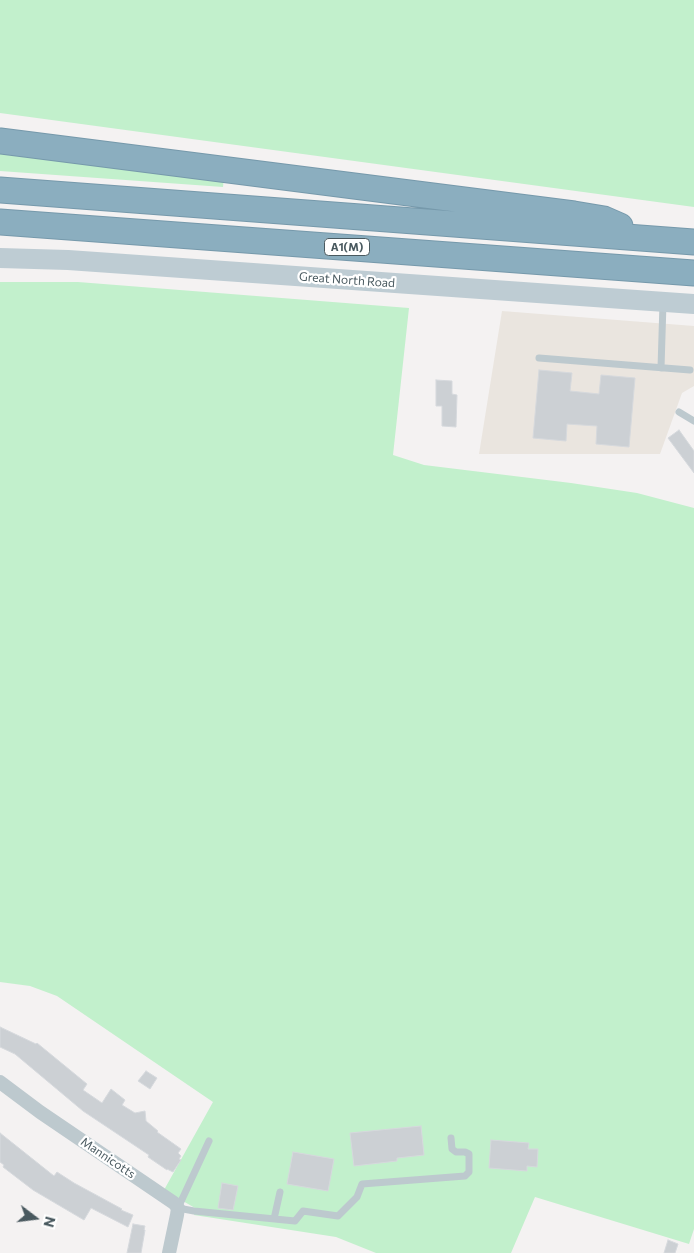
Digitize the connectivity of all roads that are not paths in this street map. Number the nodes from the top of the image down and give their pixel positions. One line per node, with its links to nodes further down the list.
1 (0, 141): 4 (highway)
2 (0, 190): 4 (highway)
3 (0, 222): 7 (highway, A1(M))
4 (658, 240): 5 (highway)
5 (694, 242)
6 (0, 258): 8 (main road, Great North Road)
7 (694, 273)
8 (663, 303): 9 (main road, Great North Road); 11 (lane)
9 (694, 304)
10 (539, 358): 11 (lane)
11 (661, 368): 12 (lane)
12 (690, 370)
13 (679, 412): 14 (lane)
14 (694, 420)
15 (0, 1082): 19 (street, Mannicotts)
16 (452, 1138): 20 (lane)
17 (209, 1141): 19 (lane)
18 (280, 1192): 20 (lane)
19 (178, 1208): 20 (lane); 21 (street)
20 (274, 1219)
21 (169, 1253)

